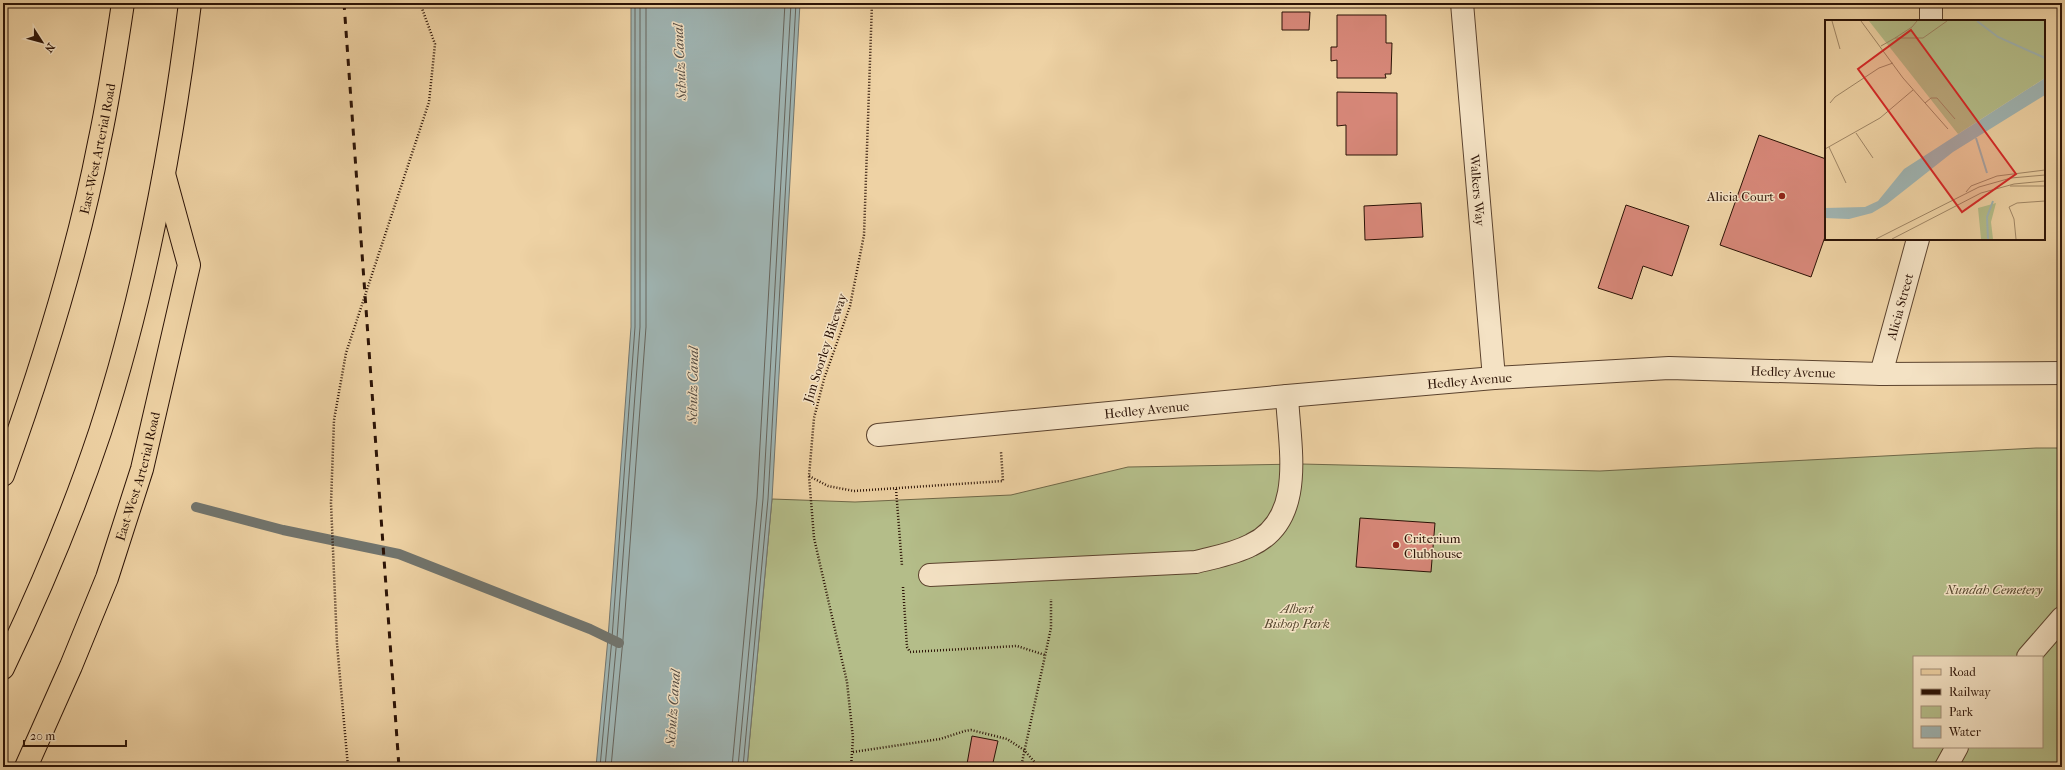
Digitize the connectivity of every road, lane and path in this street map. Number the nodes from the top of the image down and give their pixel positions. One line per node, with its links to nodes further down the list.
1 (123, 3): 16 (main road, East-West Arterial Road)
2 (190, 3): 8 (main road, East-West Arterial Road)
3 (420, 3): 31 (path)
4 (872, 3): 17 (path, Jim Soorley Bikeway)
5 (1462, 3): 12 (street, Walkers Way)
6 (1931, 3): 7 (street)
7 (1931, 20)
8 (164, 174): 26 (main road, East-West Arterial Road); 30 (main road, East-West Arterial Road)
9 (1918, 240): 11 (street, Alicia Street)
10 (2062, 373): 11 (street, Hedley Avenue)
11 (1881, 374): 12 (street, Hedley Avenue)
12 (1494, 378): 13 (street, Hedley Avenue)
13 (1287, 396): 14 (street, Hedley Avenue); 19 (street)
14 (1000, 423): 15 (street, Hedley Avenue); 18 (path)
15 (878, 435)
16 (3, 475)
17 (809, 476): 18 (path); 29 (path, Jim Soorley Bikeway)
18 (896, 489): 20 (path)
19 (1050, 570): 21 (street); 24 (path)
20 (902, 572)
21 (930, 575)
22 (903, 580): 24 (path)
23 (2062, 618): 25 (street)
24 (1046, 655): 28 (path)
25 (2029, 656)
26 (3, 668)
27 (1956, 748): 35 (street)
28 (1024, 750): 29 (path); 33 (path); 34 (path)
29 (852, 752): 32 (path, Jim Soorley Bikeway)
30 (26, 767)
31 (348, 767)
32 (851, 767)
33 (1021, 767)
34 (1039, 767)
35 (1946, 767)

